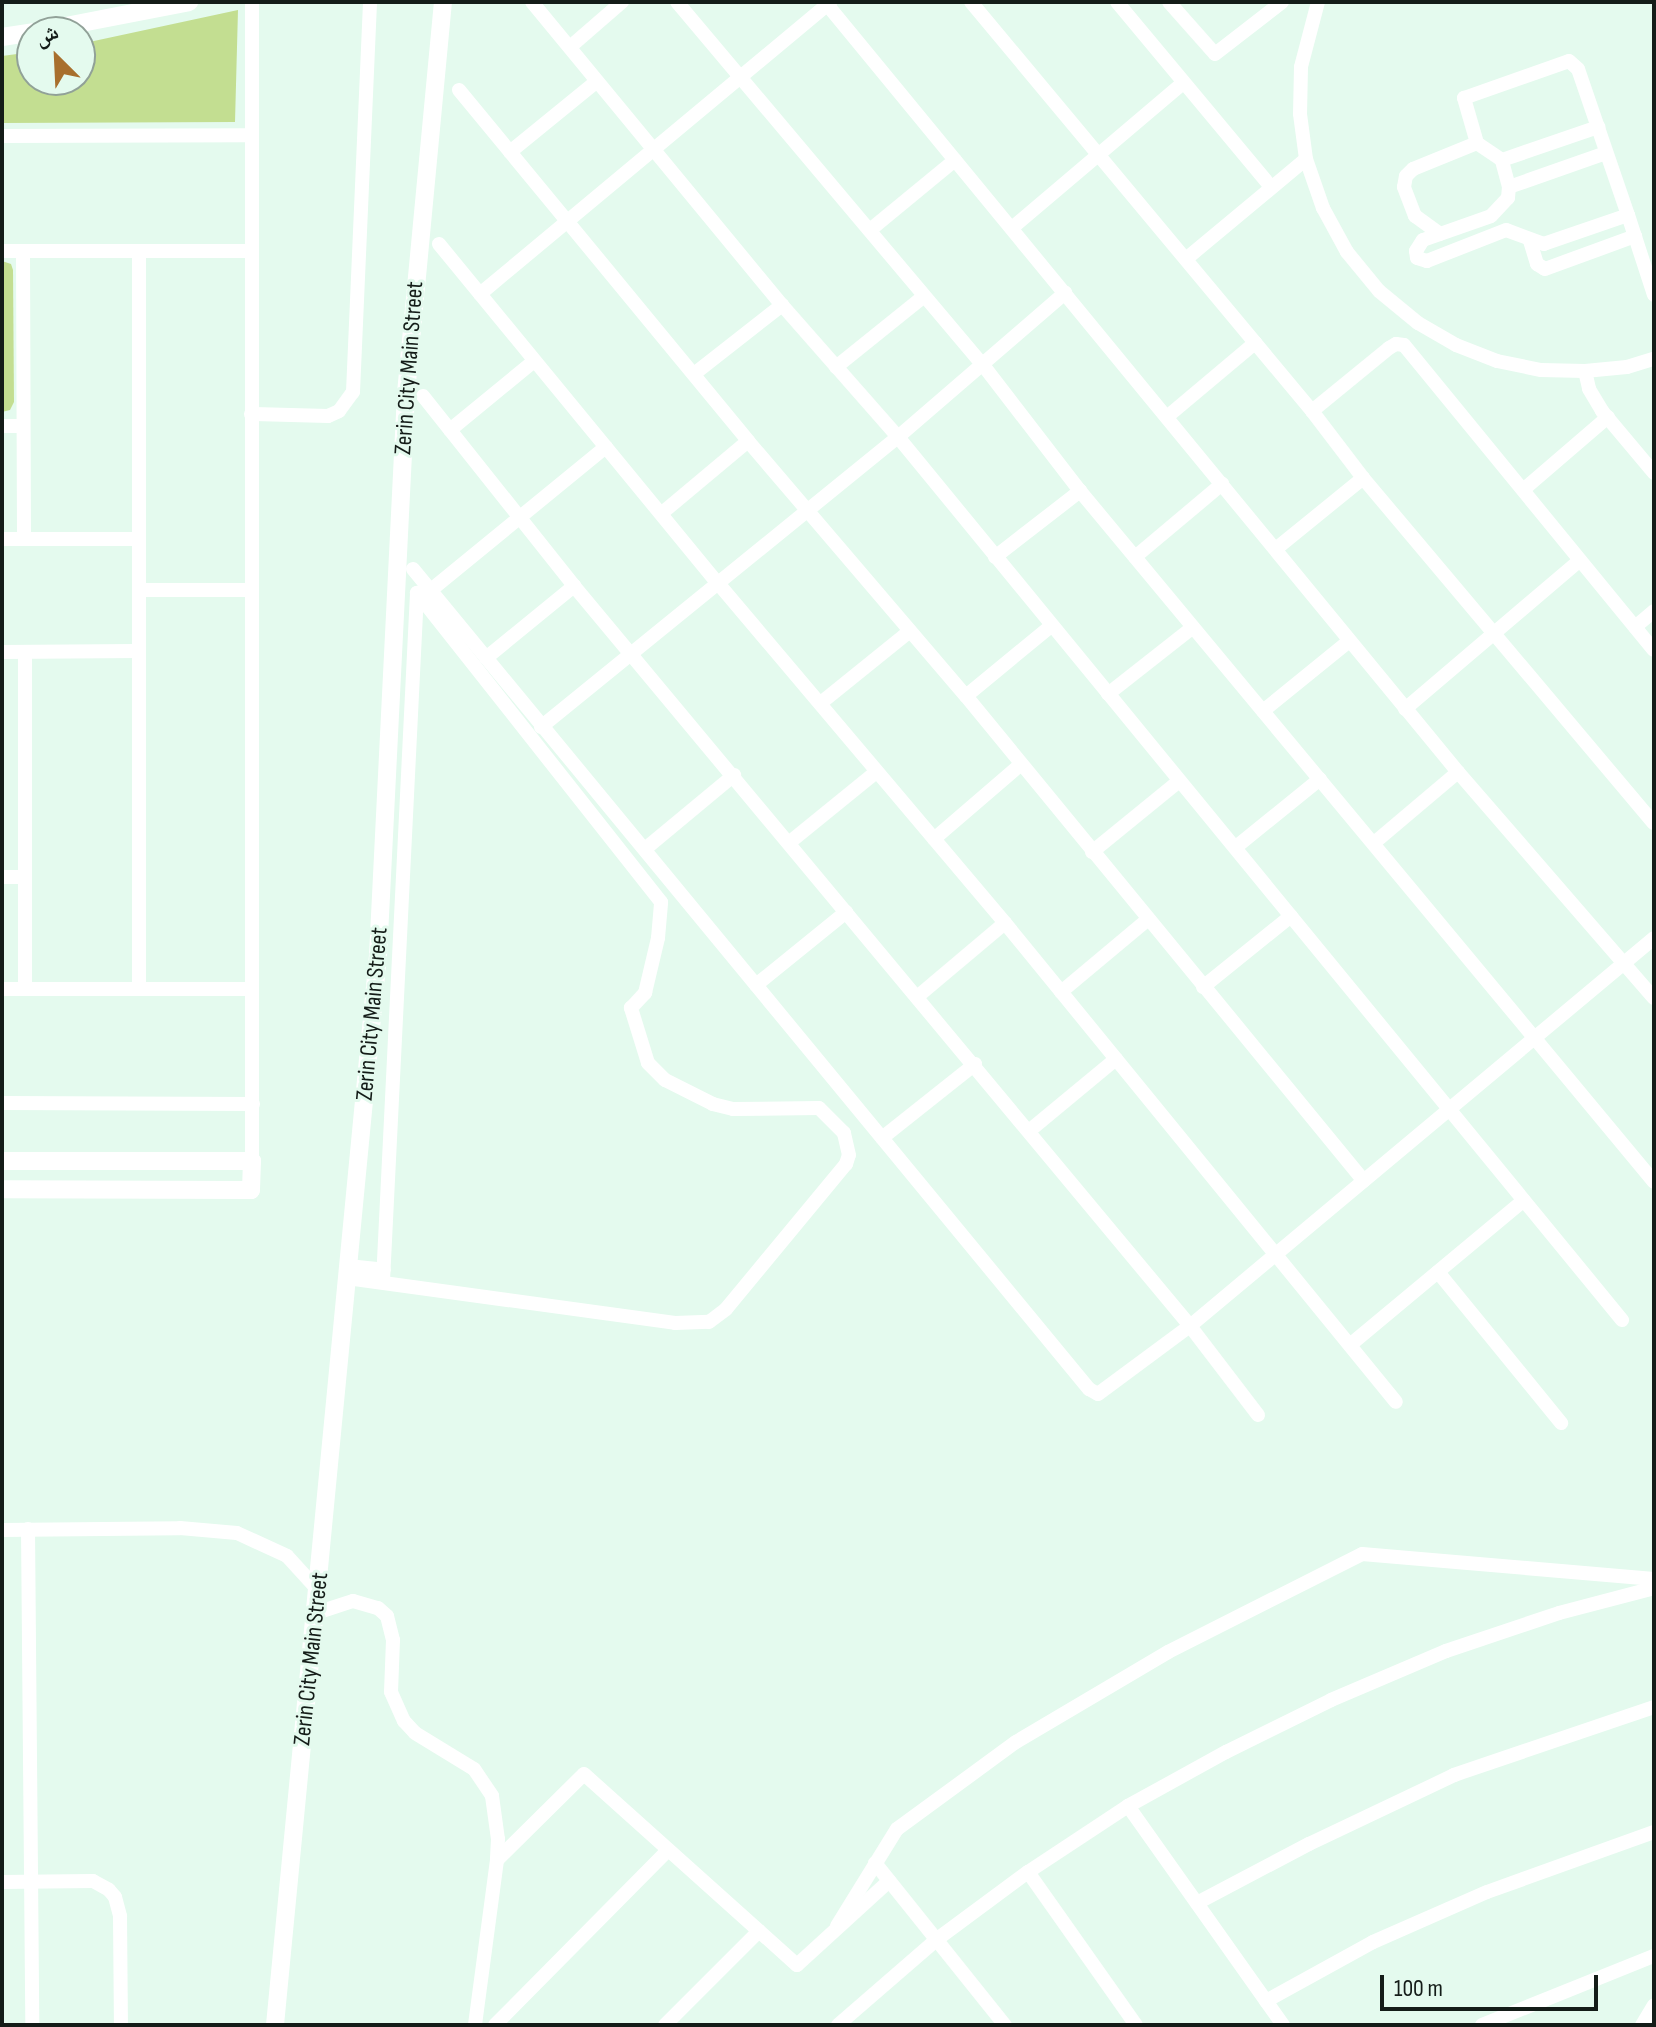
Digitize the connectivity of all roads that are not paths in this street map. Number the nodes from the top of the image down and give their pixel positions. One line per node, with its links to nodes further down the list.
1 (189, 2): 14 (street)
2 (252, 2): 21 (street)
3 (370, 2): 62 (street)
4 (443, 2): 156 (street, Zerin City Main Street)
5 (532, 2): 15 (street)
6 (622, 2): 15 (street)
7 (677, 2): 16 (street)
8 (971, 2): 27 (street)
9 (1117, 2): 18 (street)
10 (1169, 2): 11 (street)
11 (1282, 2)
12 (1318, 2): 28 (street)
13 (827, 3): 16 (street); 29 (street)
14 (96, 20)
15 (570, 47): 17 (street)
16 (740, 77): 24 (street); 37 (street)
17 (597, 81): 24 (street); 25 (street)
18 (1183, 83): 27 (street); 31 (street)
19 (459, 90): 25 (street)
20 (1598, 127): 23 (street); 26 (street); 30 (street)
21 (249, 135): 22 (street); 45 (street)
22 (2, 136)
23 (1477, 143): 30 (street); 39 (street)
24 (653, 149): 35 (street); 52 (street)
25 (510, 152): 35 (street)
26 (1606, 153): 32 (street); 34 (street)
27 (1098, 157): 36 (street); 47 (street)
28 (1306, 159): 31 (street); 58 (street)
29 (955, 160): 36 (street); 37 (street)
30 (1502, 160): 32 (street)
31 (1271, 187): 47 (street)
32 (1509, 187): 33 (street)
33 (1498, 211): 38 (street); 39 (street)
34 (1628, 215): 40 (street); 41 (street)
35 (568, 221): 49 (street); 59 (street)
36 (1012, 228): 48 (street)
37 (870, 230): 51 (street)
38 (1506, 230): 39 (street); 41 (street)
39 (1440, 234)
40 (1635, 236): 41 (street); 50 (street)
41 (1530, 241)
42 (439, 244): 49 (street)
43 (2, 251): 44 (street)
44 (23, 251): 46 (street); 66 (street)
45 (251, 251): 46 (street); 62 (street)
46 (139, 252): 81 (street)
47 (1186, 259): 53 (street)
48 (1065, 293): 56 (street); 63 (street)
49 (480, 294): 55 (street)
50 (1654, 295)
51 (923, 297): 56 (street); 57 (street)
52 (782, 305): 57 (street); 59 (street)
53 (1255, 343): 61 (street); 63 (street)
54 (1654, 359): 58 (street)
55 (534, 361): 67 (street); 70 (street)
56 (983, 365): 68 (street); 75 (street)
57 (836, 367): 68 (street)
58 (1585, 371): 64 (street)
59 (694, 374): 69 (street)
60 (423, 396): 67 (street)
61 (1312, 411): 72 (street); 74 (street)
62 (251, 414): 90 (street)
63 (1168, 416): 73 (street)
64 (1608, 417): 71 (street); 74 (street)
65 (2, 426): 66 (street)
66 (23, 426): 80 (street)
67 (450, 430): 78 (street)
68 (898, 437): 76 (street); 83 (street)
69 (748, 441): 76 (street); 77 (street)
70 (606, 447): 77 (street); 78 (street)
71 (1654, 473)
72 (1363, 478): 82 (street); 97 (street)
73 (1222, 484): 82 (street); 84 (street)
74 (1523, 490): 85 (street)
75 (1080, 491): 83 (street); 84 (street)
76 (810, 510): 87 (street); 96 (street)
77 (662, 513): 87 (street)
78 (519, 519): 88 (street); 91 (street)
79 (2, 539): 80 (street)
80 (24, 539): 81 (street)
81 (139, 539): 89 (street)
82 (1277, 548): 98 (street)
83 (995, 557): 93 (street)
84 (1135, 557): 94 (street)
85 (1579, 561): 95 (street); 97 (street)
86 (413, 569): 91 (street)
87 (717, 582): 103 (street); 107 (street)
88 (574, 586): 103 (street); 104 (street)
89 (139, 590): 90 (street); 100 (street)
90 (252, 590): 137 (street)
91 (431, 590): 104 (street)
92 (1654, 611): 95 (street)
93 (1051, 626): 105 (street); 106 (street)
94 (1193, 627): 105 (street); 109 (street)
95 (1635, 627): 99 (street)
96 (910, 631): 106 (street); 107 (street)
97 (1493, 634): 108 (street); 117 (street)
98 (1349, 641): 108 (street); 109 (street)
99 (1654, 650)
100 (138, 651): 102 (street); 136 (street)
101 (2, 652): 102 (street)
102 (25, 652): 125 (street)
103 (629, 652): 110 (street); 114 (street)
104 (486, 658): 110 (street)
105 (1108, 694): 116 (street)
106 (966, 696): 111 (street)
107 (822, 702): 112 (street)
108 (1405, 709): 113 (street)
109 (1263, 711): 115 (street)
110 (541, 727): 122 (street)
111 (1020, 765): 118 (street); 123 (street)
112 (876, 772): 118 (street); 119 (street)
113 (1458, 772): 120 (street); 131 (street)
114 (734, 775): 119 (street); 122 (street)
115 (1320, 779): 120 (street); 121 (street)
116 (1179, 781): 121 (street); 123 (street)
117 (1654, 823)
118 (934, 839): 129 (street)
119 (790, 842): 126 (street)
120 (1374, 843): 141 (street)
121 (1236, 847): 127 (street)
122 (645, 849): 132 (street)
123 (1092, 852): 128 (street)
124 (2, 877): 125 (street)
125 (25, 877): 134 (street)
126 (846, 912): 132 (street); 139 (street)
127 (1291, 916): 133 (street); 146 (street)
128 (1147, 920): 133 (street); 138 (street)
129 (1005, 923): 138 (street); 139 (street)
130 (1654, 938): 131 (street)
131 (1625, 963): 140 (street); 141 (street)
132 (756, 985): 148 (street)
133 (1203, 987): 151 (street)
134 (25, 988): 135 (street); 136 (street)
135 (2, 989)
136 (139, 989): 137 (street)
137 (252, 989): 145 (street)
138 (1061, 992): 142 (street)
139 (917, 997): 143 (street)
140 (1654, 998)
141 (1536, 1037): 146 (street); 152 (street)
142 (1116, 1059): 147 (street); 155 (street)
143 (975, 1064): 147 (street); 148 (street)
144 (2, 1103): 145 (street)
145 (253, 1104): 150 (street)
146 (1451, 1109): 151 (street); 154 (street)
147 (1029, 1131): 160 (street)
148 (882, 1138): 160 (street)
149 (2, 1161): 150 (street)
150 (252, 1161): 153 (street)
151 (1364, 1181): 155 (street)
152 (1654, 1182)
153 (2, 1189)
154 (1524, 1200): 157 (street); 159 (street)
155 (1276, 1253): 160 (street); 161 (street)
156 (347, 1272): 158 (street); 169 (street, Zerin City Main Street)
157 (1438, 1272): 161 (street); 164 (street)
158 (383, 1276): 158 (street)
159 (1622, 1320)
160 (1190, 1326): 163 (street)
161 (1350, 1345): 162 (street)
162 (1396, 1402)
163 (1258, 1415)
164 (1561, 1423)
165 (28, 1529): 166 (street); 169 (street); 178 (street)
166 (2, 1530)
167 (1654, 1579): 176 (street)
168 (1654, 1588): 172 (street)
169 (319, 1591): 170 (street, Zerin City Main Street)
170 (316, 1613): 175 (street); 190 (street, Zerin City Main Street)
171 (1654, 1707): 181 (street)
172 (1128, 1806): 177 (street); 181 (street)
173 (1654, 1832): 186 (street)
174 (668, 1850): 175 (street); 183 (street); 192 (street)
175 (497, 1860): 191 (street)
176 (875, 1863): 179 (street); 182 (street)
177 (1028, 1872): 184 (street); 196 (street)
178 (29, 1881): 180 (street); 188 (street); 189 (street)
179 (889, 1881): 182 (street); 184 (street)
180 (2, 1882)
181 (1197, 1903): 186 (street)
182 (837, 1926): 183 (street)
183 (759, 1931): 193 (street)
184 (936, 1940): 194 (street); 195 (street)
185 (1654, 1956): 198 (street)
186 (1266, 2001): 197 (street)
187 (1654, 2005): 199 (street)
188 (32, 2025)
189 (121, 2025)
190 (275, 2025)
191 (475, 2025)
192 (495, 2025)
193 (665, 2025)
194 (839, 2025)
195 (1005, 2025)
196 (1136, 2025)
197 (1283, 2025)
198 (1482, 2025)
199 (1642, 2025)

